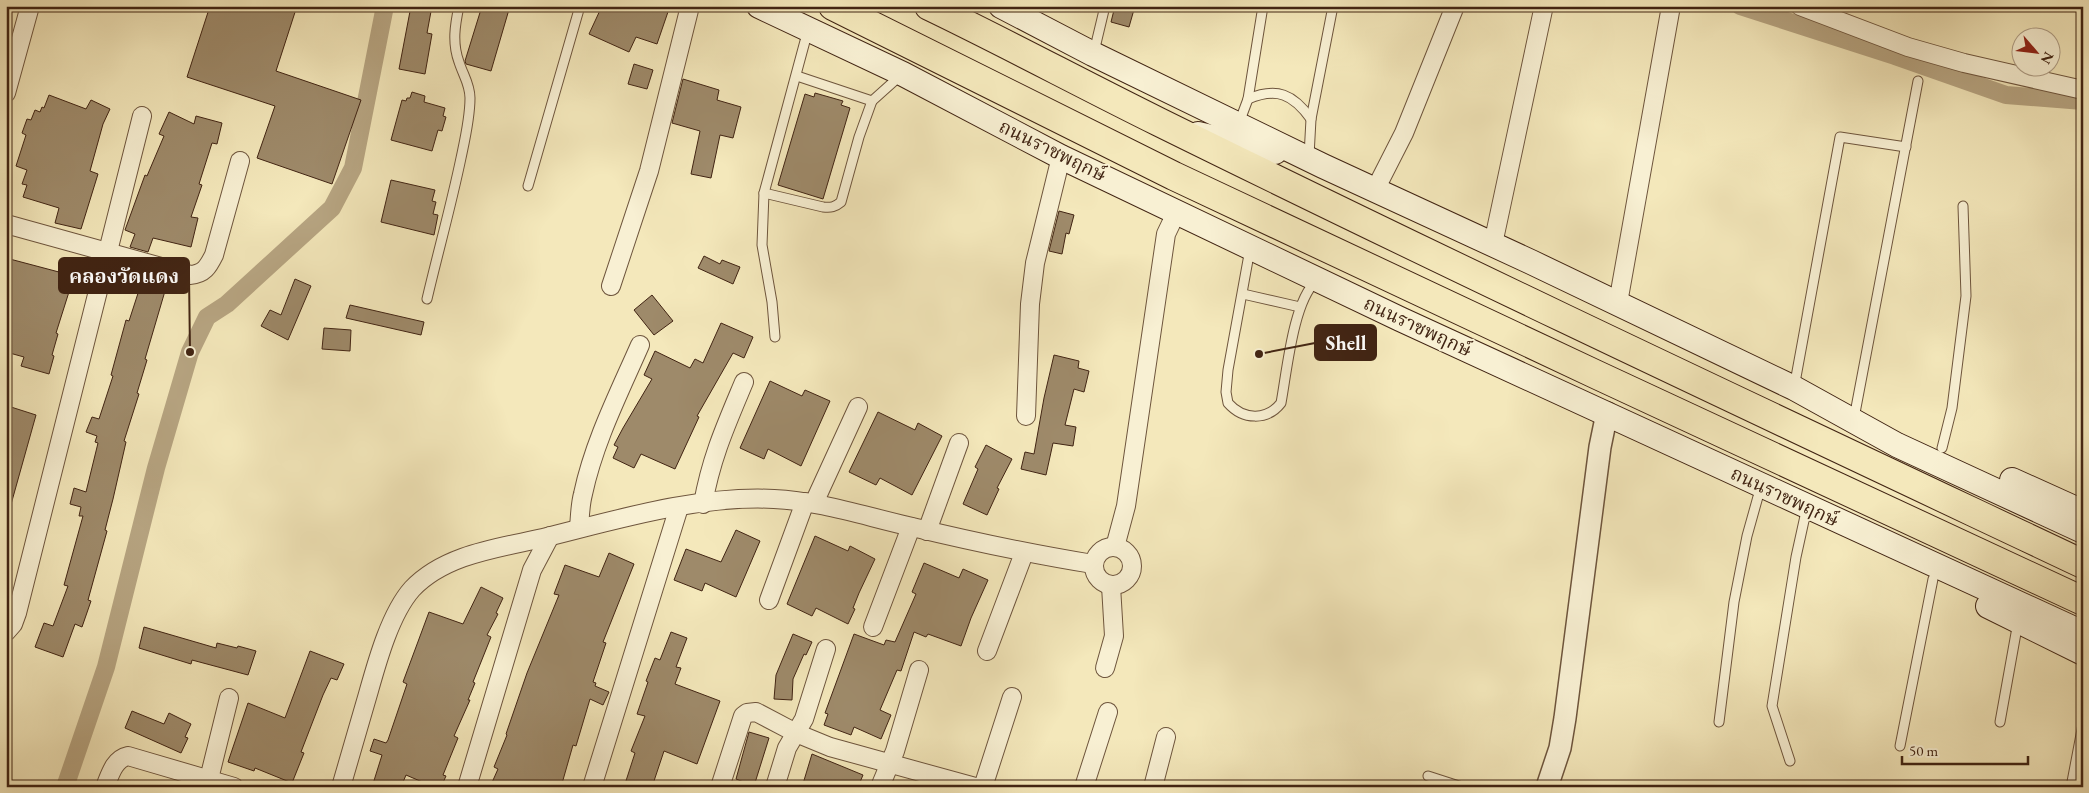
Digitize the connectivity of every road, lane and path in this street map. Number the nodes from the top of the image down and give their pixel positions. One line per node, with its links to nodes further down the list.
1 (30, 6): 22 (street)
2 (460, 6): 47 (lane)
3 (580, 6): 34 (lane)
4 (690, 6): 45 (street)
5 (759, 6): 16 (main road, ถนนราชพฤกษ์)
6 (833, 6): 39 (main road, ถนนราชพฤกษ์)
7 (929, 6): 27 (main road)
8 (1001, 6): 17 (main road)
9 (1105, 6): 17 (lane)
10 (1263, 6): 23 (lane)
11 (1333, 6): 26 (lane)
12 (1455, 6): 35 (street)
13 (1671, 6): 48 (street)
14 (1800, 6): 21 (street)
15 (1543, 10): 41 (street)
16 (808, 30): 18 (main road, ถนนราชพฤกษ์); 19 (lane)
17 (1093, 54): 28 (main road)
18 (903, 74): 24 (lane); 30 (main road, ถนนราชพฤกษ์)
19 (797, 76): 24 (lane); 36 (lane)
20 (1918, 81): 29 (lane)
21 (2083, 90)
22 (6, 94)
23 (1248, 99): 26 (lane); 28 (lane)
24 (872, 101): 36 (lane)
25 (142, 116): 43 (street)
26 (1311, 119): 32 (lane)
27 (1158, 122): 32 (main road); 74 (main road)
28 (1238, 124): 32 (main road)
29 (1906, 147): 53 (lane); 56 (lane)
30 (1061, 157): 33 (main road, ถนนราชพฤกษ์); 57 (street)
31 (240, 161): 43 (street)
32 (1316, 161): 35 (main road)
33 (1097, 173): 38 (main road, ถนนราชพฤกษ์); 39 (main road)
34 (528, 186)
35 (1375, 190): 41 (main road)
36 (764, 193): 50 (lane)
37 (1963, 206): 59 (lane)
38 (1177, 211): 42 (main road, ถนนราชพฤกษ์); 71 (street)
39 (1253, 212): 78 (main road, ถนนราชพฤกษ์)
40 (6, 224): 43 (street)
41 (1492, 244): 48 (main road)
42 (1250, 246): 44 (main road, ถนนราชพฤกษ์); 46 (lane)
43 (109, 252): 81 (street)
44 (1319, 279): 49 (lane); 55 (main road, ถนนราชพฤกษ์)
45 (611, 286)
46 (1243, 294): 49 (lane); 49 (lane)
47 (427, 299)
48 (1618, 303): 53 (main road)
49 (1300, 307)
50 (774, 337)
51 (640, 345): 67 (street)
52 (744, 382): 62 (street)
53 (1804, 393): 56 (main road); 69 (main road)
54 (858, 407): 61 (street)
55 (1607, 413): 60 (main road, ถนนราชพฤกษ์); 114 (street)
56 (1855, 413): 59 (main road)
57 (1026, 416)
58 (959, 443): 68 (street)
59 (1942, 448): 65 (main road)
60 (1761, 486): 64 (main road, ถนนราชพฤกษ์); 91 (lane)
61 (809, 503): 62 (street); 68 (street); 77 (street)
62 (703, 504): 63 (street)
63 (679, 507): 67 (street); 105 (street)
64 (1807, 507): 66 (main road, ถนนราชพฤกษ์); 97 (lane)
65 (2083, 512)
66 (1844, 523): 75 (main road); 82 (main road, ถนนราชพฤกษ์)
67 (578, 528): 70 (street)
68 (919, 529): 72 (street); 80 (street)
69 (2083, 531)
70 (550, 536): 103 (street); 104 (street)
71 (1115, 547): 73 (street); 76 (street)
72 (1024, 553): 73 (street); 84 (street)
73 (1093, 564): 76 (street)
74 (2083, 564)
75 (1932, 579): 79 (main road); 96 (lane)
76 (1111, 586): 86 (street)
77 (769, 600)
78 (2083, 601)
79 (2018, 621): 85 (main road); 92 (lane)
80 (873, 627)
81 (6, 632)
82 (2083, 632)
83 (826, 649): 94 (street)
84 (987, 651)
85 (2083, 653)
86 (1105, 668)
87 (920, 670): 98 (street)
88 (1012, 697): 110 (street)
89 (229, 698): 100 (street)
90 (1108, 712): 111 (street)
91 (1718, 722)
92 (2000, 722)
93 (2083, 724): 115 (lane)
94 (796, 733): 98 (street); 106 (street); 107 (street)
95 (1166, 737): 112 (street)
96 (1900, 746)
97 (1790, 761)
98 (889, 763): 108 (street); 109 (street)
99 (1428, 776): 113 (lane)
100 (208, 782): 101 (street); 102 (street)
101 (105, 787)
102 (234, 787)
103 (341, 787)
104 (467, 787)
105 (592, 787)
106 (720, 787)
107 (775, 787)
108 (880, 787)
109 (974, 787)
110 (983, 787)
111 (1084, 787)
112 (1153, 787)
113 (1462, 787)
114 (1547, 787)
115 (2071, 787)

